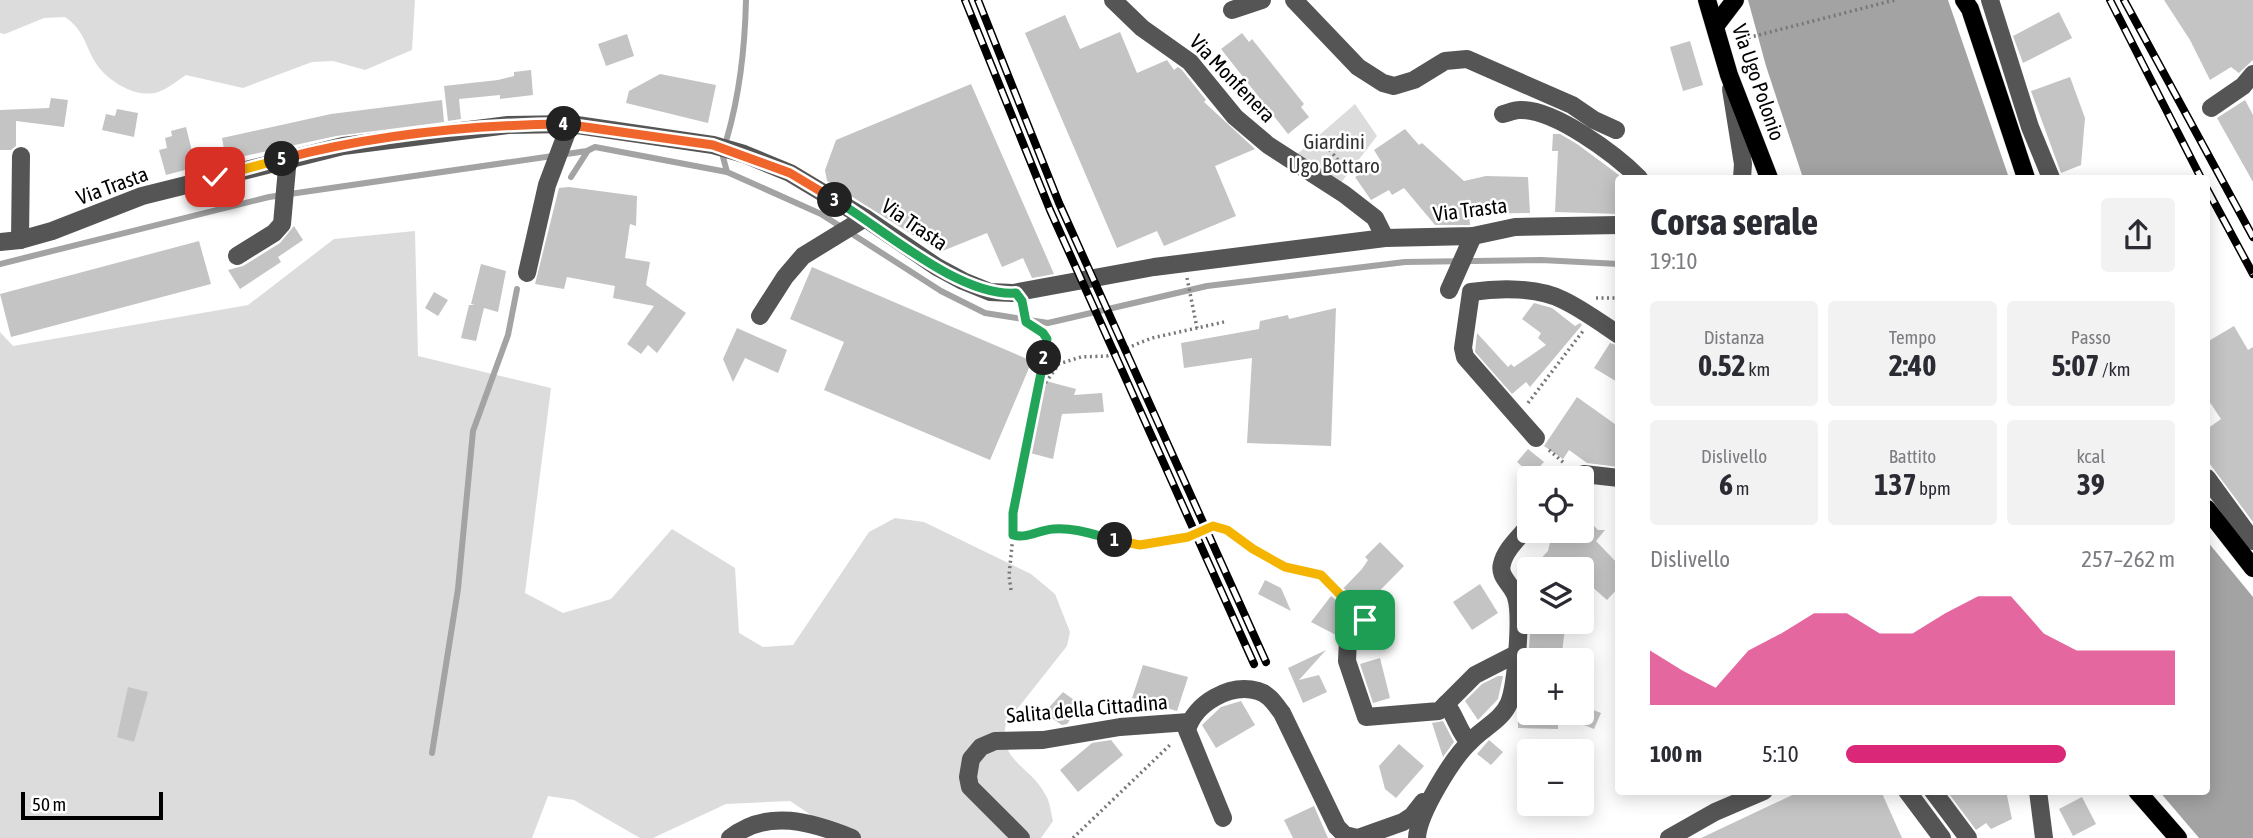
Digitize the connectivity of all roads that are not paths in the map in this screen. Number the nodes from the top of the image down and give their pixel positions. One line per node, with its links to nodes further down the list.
1 (1113, 0): 24 (street, Via Monfenera)
2 (1262, 0): 7 (street)
3 (1293, 0): 14 (street)
4 (1707, 0): 8 (main road, Via Ugo Polonio)
5 (1964, 0): 20 (main road)
6 (1990, 0): 21 (street)
7 (1232, 10)
8 (1725, 13): 10 (main road, Via Ugo Polonio)
9 (2253, 74): 11 (street)
10 (1729, 75): 18 (street); 19 (main road, Via Ugo Polonio)
11 (2211, 108)
12 (1503, 114): 17 (street)
13 (570, 124): 16 (street, Via Trasta); 22 (street, Via Trasta); 29 (street)
14 (1616, 130)
15 (21, 156): 25 (street)
16 (288, 161): 25 (street, Via Trasta); 28 (street)
17 (1636, 175)
18 (1742, 175)
19 (1768, 175)
20 (2025, 175)
21 (2050, 175)
22 (859, 221): 24 (street, Via Trasta); 31 (street)
23 (1615, 225): 26 (street, Via Trasta)
24 (1385, 238): 26 (street, Via Trasta)
25 (20, 240): 27 (street, Via Trasta)
26 (1471, 241): 30 (street)
27 (0, 242)
28 (237, 256)
29 (527, 273)
30 (1449, 290)
31 (760, 316)
32 (1615, 332): 33 (street)
33 (1536, 439)
34 (1594, 475): 35 (street)
35 (1615, 478)
36 (2210, 482): 39 (street)
37 (2210, 513): 40 (main road)
38 (1517, 541): 42 (street)
39 (2253, 541)
40 (2253, 568)
41 (1365, 620): 45 (street)
42 (1518, 648)
43 (1517, 654): 45 (street)
44 (1517, 658): 47 (street)
45 (1447, 704): 47 (street)
46 (1188, 726): 54 (street, Salita della Cittadina); 57 (street, Salita della Cittadina); 58 (street, Salita della Cittadina)
47 (1469, 742): 48 (street)
48 (1436, 790): 58 (street, Salita della Cittadina); 59 (street)
49 (1755, 795): 60 (street)
50 (1910, 795): 61 (street)
51 (1936, 795): 62 (street)
52 (2039, 795): 63 (street)
53 (2140, 795): 64 (main road)
54 (1223, 818)
55 (730, 838): 56 (street)
56 (852, 838)
57 (1021, 838)
58 (1357, 838)
59 (1417, 838)
60 (1669, 838)
61 (1942, 838)
62 (1968, 838)
63 (2044, 838)
64 (2178, 838)

